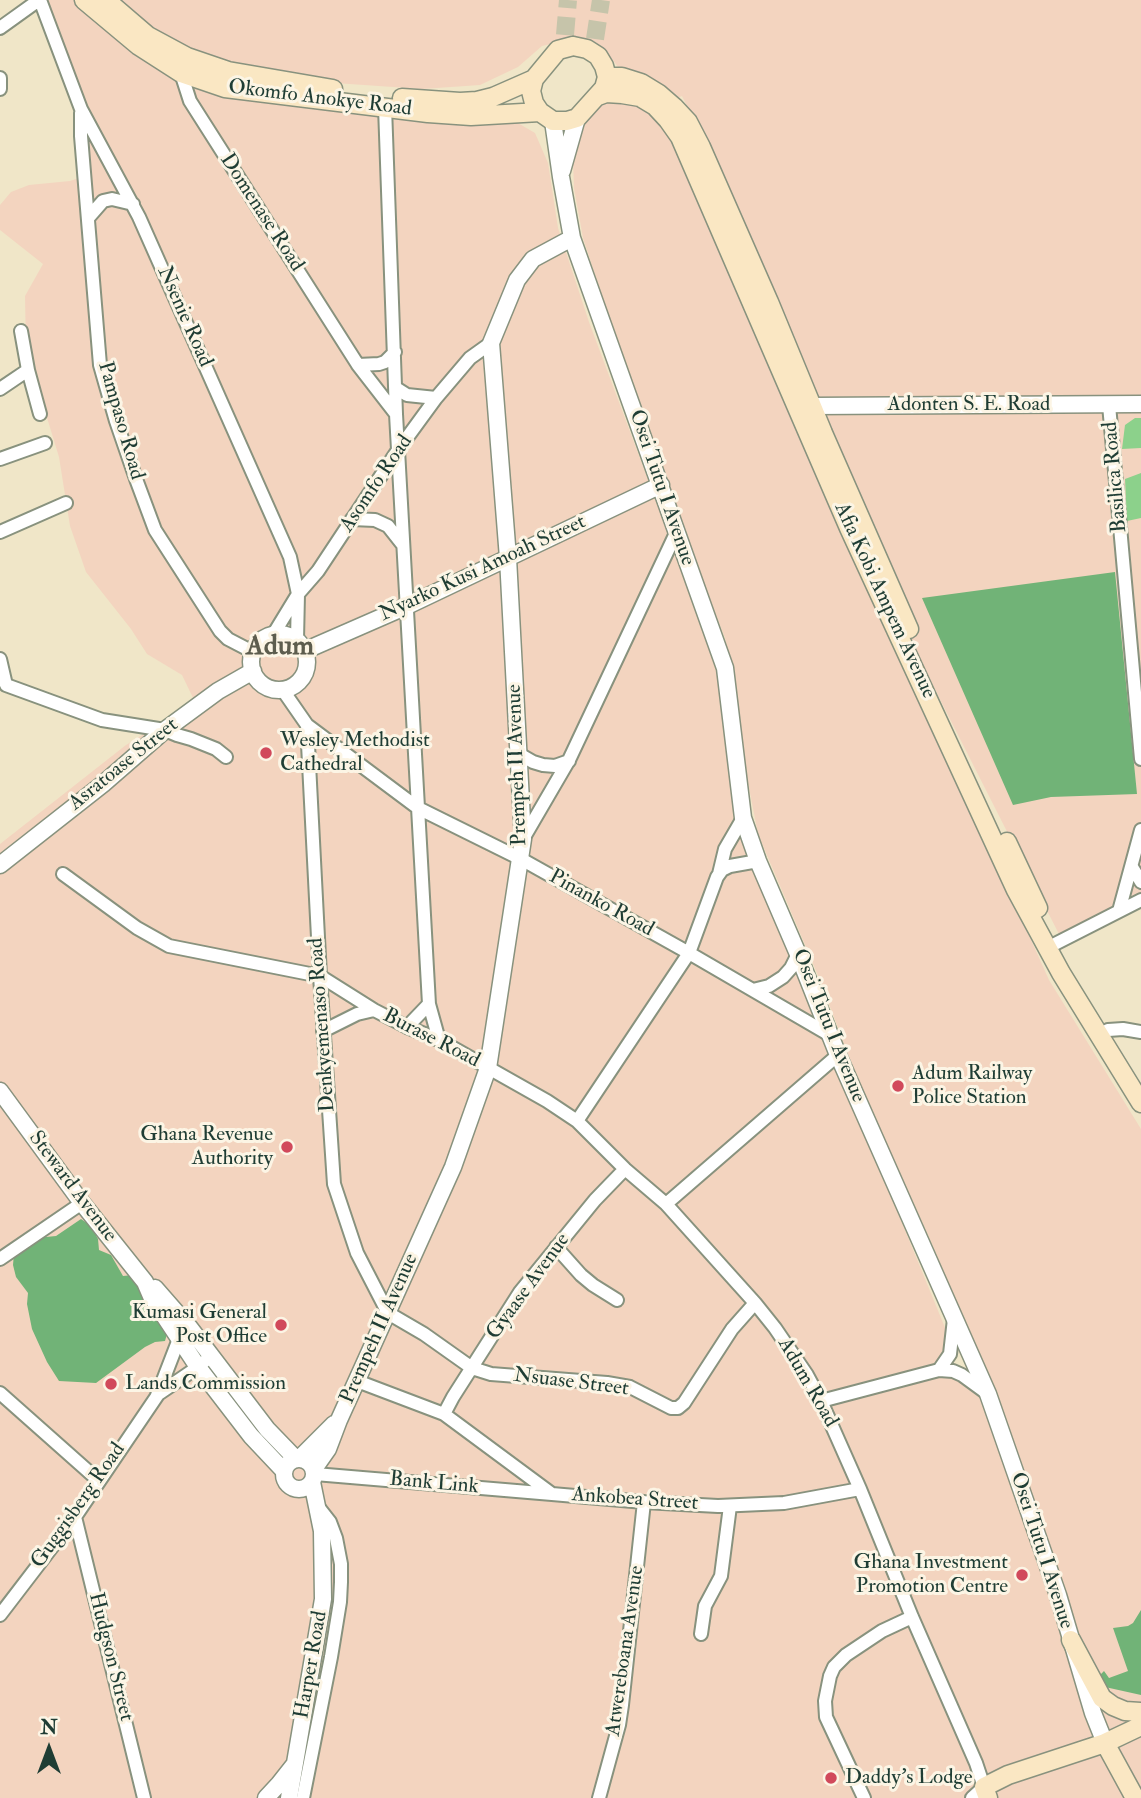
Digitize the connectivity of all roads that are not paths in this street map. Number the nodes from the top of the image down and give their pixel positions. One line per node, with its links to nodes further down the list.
1 (39, 0): 4 (street); 13 (street, Nsenie Road)
2 (84, 0): 5 (main road, Okomfo Anokye Road)
3 (106, 0): 5 (main road, Okomfo Anokye Road)
4 (0, 28)
5 (184, 65): 8 (main road, Okomfo Anokye Road); 12 (main road, Okomfo Anokye Road); 23 (street, Domenase Road)
6 (0, 78): 9 (street)
7 (607, 78): 8 (main road); 10 (main road); 11 (main road)
8 (534, 79): 14 (main road)
9 (0, 89)
10 (641, 90): 11 (main road); 30 (main road, Afia Kobi Ampem Avenue)
11 (598, 96): 15 (main road)
12 (385, 107): 14 (main road, Okomfo Anokye Road); 22 (street)
13 (81, 109): 17 (street, Nsenie Road); 18 (street, Pampaso Road)
14 (546, 116): 15 (main road); 16 (street, Osei Tutu I Avenue)
15 (576, 118): 16 (street)
16 (561, 177): 19 (street, Osei Tutu I Avenue)
17 (133, 204): 18 (street); 43 (street, Nsenie Road)
18 (89, 217): 47 (street, Pampaso Road)
19 (572, 238): 21 (street, Prempeh II Avenue); 36 (street, Osei Tutu I Avenue)
20 (21, 331): 24 (street)
21 (491, 343): 27 (street, Asomfo Road); 42 (street, Prempeh II Avenue)
22 (395, 352): 23 (street); 25 (street)
23 (358, 365): 32 (street, Domenase Road)
24 (28, 370): 26 (street); 31 (street)
25 (396, 388): 27 (street); 32 (street)
26 (0, 389)
27 (436, 398): 34 (street, Asomfo Road)
28 (1141, 404): 29 (street, Adonten S. E. Road)
29 (1109, 405): 30 (street, Adonten S. E. Road); 55 (street, Basilica Road)
30 (805, 407): 70 (main road, Afia Kobi Ampem Avenue)
31 (40, 414)
32 (396, 414): 34 (street)
33 (45, 443): 35 (street)
34 (398, 450): 38 (street, Asomfo Road); 41 (street)
35 (0, 458)
36 (661, 485): 39 (street, Osei Tutu I Avenue); 42 (street, Nyarko Kusi Amoah Street)
37 (66, 503): 40 (street)
38 (352, 519): 41 (street); 43 (street, Asomfo Road)
39 (677, 531): 56 (street); 58 (street, Osei Tutu I Avenue)
40 (0, 532)
41 (403, 545): 44 (street)
42 (508, 558): 44 (street, Nyarko Kusi Amoah Street); 53 (street, Prempeh II Avenue)
43 (298, 594): 45 (street); 46 (street)
44 (407, 606): 46 (street, Nyarko Kusi Amoah Street); 57 (street)
45 (273, 635): 46 (street); 47 (street)
46 (301, 646): 50 (street)
47 (253, 652): 49 (street)
48 (0, 659): 52 (street)
49 (253, 671): 50 (street); 52 (street, Asratoase Street)
50 (282, 689): 51 (street, Pinanko Road)
51 (307, 725): 57 (street, Pinanko Road); 73 (street, Denkyemenaso Road)
52 (165, 730): 54 (street); 63 (street, Asratoase Street)
53 (519, 754): 56 (street); 60 (street, Prempeh II Avenue)
54 (226, 757)
55 (1141, 759)
56 (569, 760): 60 (street)
57 (418, 808): 61 (street, Pinanko Road); 75 (street)
58 (743, 818): 62 (street, Osei Tutu I Avenue); 66 (street)
59 (1141, 830): 64 (street)
60 (523, 839): 61 (street, Prempeh II Avenue)
61 (521, 859): 71 (street, Pinanko Road); 84 (street, Prempeh II Avenue)
62 (758, 862): 66 (street); 72 (street, Osei Tutu I Avenue)
63 (0, 864)
64 (1132, 867): 67 (street); 69 (street)
65 (63, 874): 73 (street)
66 (719, 874): 71 (street)
67 (1141, 882)
68 (1141, 900): 69 (street)
69 (1119, 911): 70 (street)
70 (1052, 946): 80 (main road, Afia Kobi Ampem Avenue)
71 (689, 953): 74 (street, Pinanko Road); 88 (street)
72 (798, 954): 74 (street); 81 (street, Osei Tutu I Avenue)
73 (320, 976): 76 (street, Burase Road); 78 (street, Denkyemenaso Road)
74 (753, 990): 81 (street, Pinanko Road)
75 (429, 1004): 77 (street); 82 (street)
76 (374, 1010): 77 (street, Burase Road); 78 (street, Burase Road)
77 (407, 1027): 82 (street, Burase Road)
78 (323, 1031): 96 (street, Denkyemenaso Road)
79 (1141, 1032): 80 (street)
80 (1104, 1033): 85 (main road, Afia Kobi Ampem Avenue); 87 (main road, Afia Kobi Ampem Avenue)
81 (830, 1035): 83 (street, Osei Tutu I Avenue)
82 (439, 1040): 84 (street, Burase Road)
83 (838, 1055): 91 (street); 97 (street, Osei Tutu I Avenue)
84 (488, 1068): 88 (street, Adum Road); 96 (street, Prempeh II Avenue)
85 (1141, 1083)
86 (0, 1091): 90 (street, Steward Avenue)
87 (1141, 1103)
88 (576, 1121): 89 (street, Adum Road)
89 (625, 1169): 91 (street, Adum Road); 92 (street, Gyaase Avenue)
90 (82, 1203): 93 (street); 98 (street, Steward Avenue)
91 (666, 1204): 95 (street, Adum Road)
92 (556, 1247): 94 (street); 101 (street, Gyaase Avenue)
93 (0, 1259)
94 (617, 1300)
95 (755, 1303): 101 (street, Nsuase Street); 107 (street, Adum Road)
96 (388, 1313): 101 (street, Nsuase Street); 103 (street, Prempeh II Avenue)
97 (954, 1320): 102 (street); 105 (street, Osei Tutu I Avenue)
98 (185, 1334): 99 (street, Steward Avenue); 100 (street, Steward Avenue); 106 (street, Guggisberg Road)
99 (211, 1356): 100 (street, Guggisberg Road); 110 (street, Steward Avenue)
100 (198, 1367): 106 (street, Guggisberg Road); 111 (street, Steward Avenue)
101 (472, 1368): 108 (street, Gyaase Avenue)
102 (939, 1370): 105 (street); 107 (street)
103 (357, 1381): 108 (street, Ankobea Street); 109 (street, Prempeh II Avenue)
104 (0, 1392): 113 (street)
105 (988, 1394): 125 (street, Osei Tutu I Avenue)
106 (157, 1396): 113 (street, Guggisberg Road)
107 (821, 1401): 115 (street, Adum Road)
108 (444, 1414): 116 (street, Ankobea Street)
109 (339, 1420): 110 (street, Prempeh II Avenue); 112 (street, Prempeh II Avenue)
110 (298, 1459): 111 (street); 112 (street)
111 (284, 1471): 114 (street)
112 (314, 1475): 114 (street); 116 (street, Bank Link); 118 (street, Harper Road)
113 (99, 1480): 120 (street, Guggisberg Road)
114 (296, 1489): 121 (street)
115 (860, 1489): 119 (street, Ankobea Street); 123 (street, Adum Road)
116 (552, 1494): 117 (street, Ankobea Street)
117 (644, 1502): 119 (street, Ankobea Street); 136 (street, Atwereboana Avenue)
118 (317, 1504): 121 (street, Harper Road); 135 (street)
119 (730, 1506): 124 (street)
120 (75, 1517): 122 (street, Guggisberg Road); 132 (street, Hudgson Street)
121 (322, 1531): 129 (street, Harper Road)
122 (2, 1608)
123 (912, 1618): 131 (street, Adum Road); 137 (street)
124 (701, 1634)
125 (1071, 1640): 126 (main road); 128 (street, Osei Tutu I Avenue)
126 (1141, 1712)
127 (1141, 1726): 128 (main road)
128 (1105, 1743): 131 (main road); 138 (main road, Osei Tutu I Avenue)
129 (295, 1763): 133 (street); 134 (street, Harper Road)
130 (1141, 1780): 138 (main road)
131 (981, 1794)
132 (144, 1798)
133 (266, 1798)
134 (289, 1798)
135 (303, 1798)
136 (599, 1798)
137 (864, 1798)
138 (1138, 1798)

